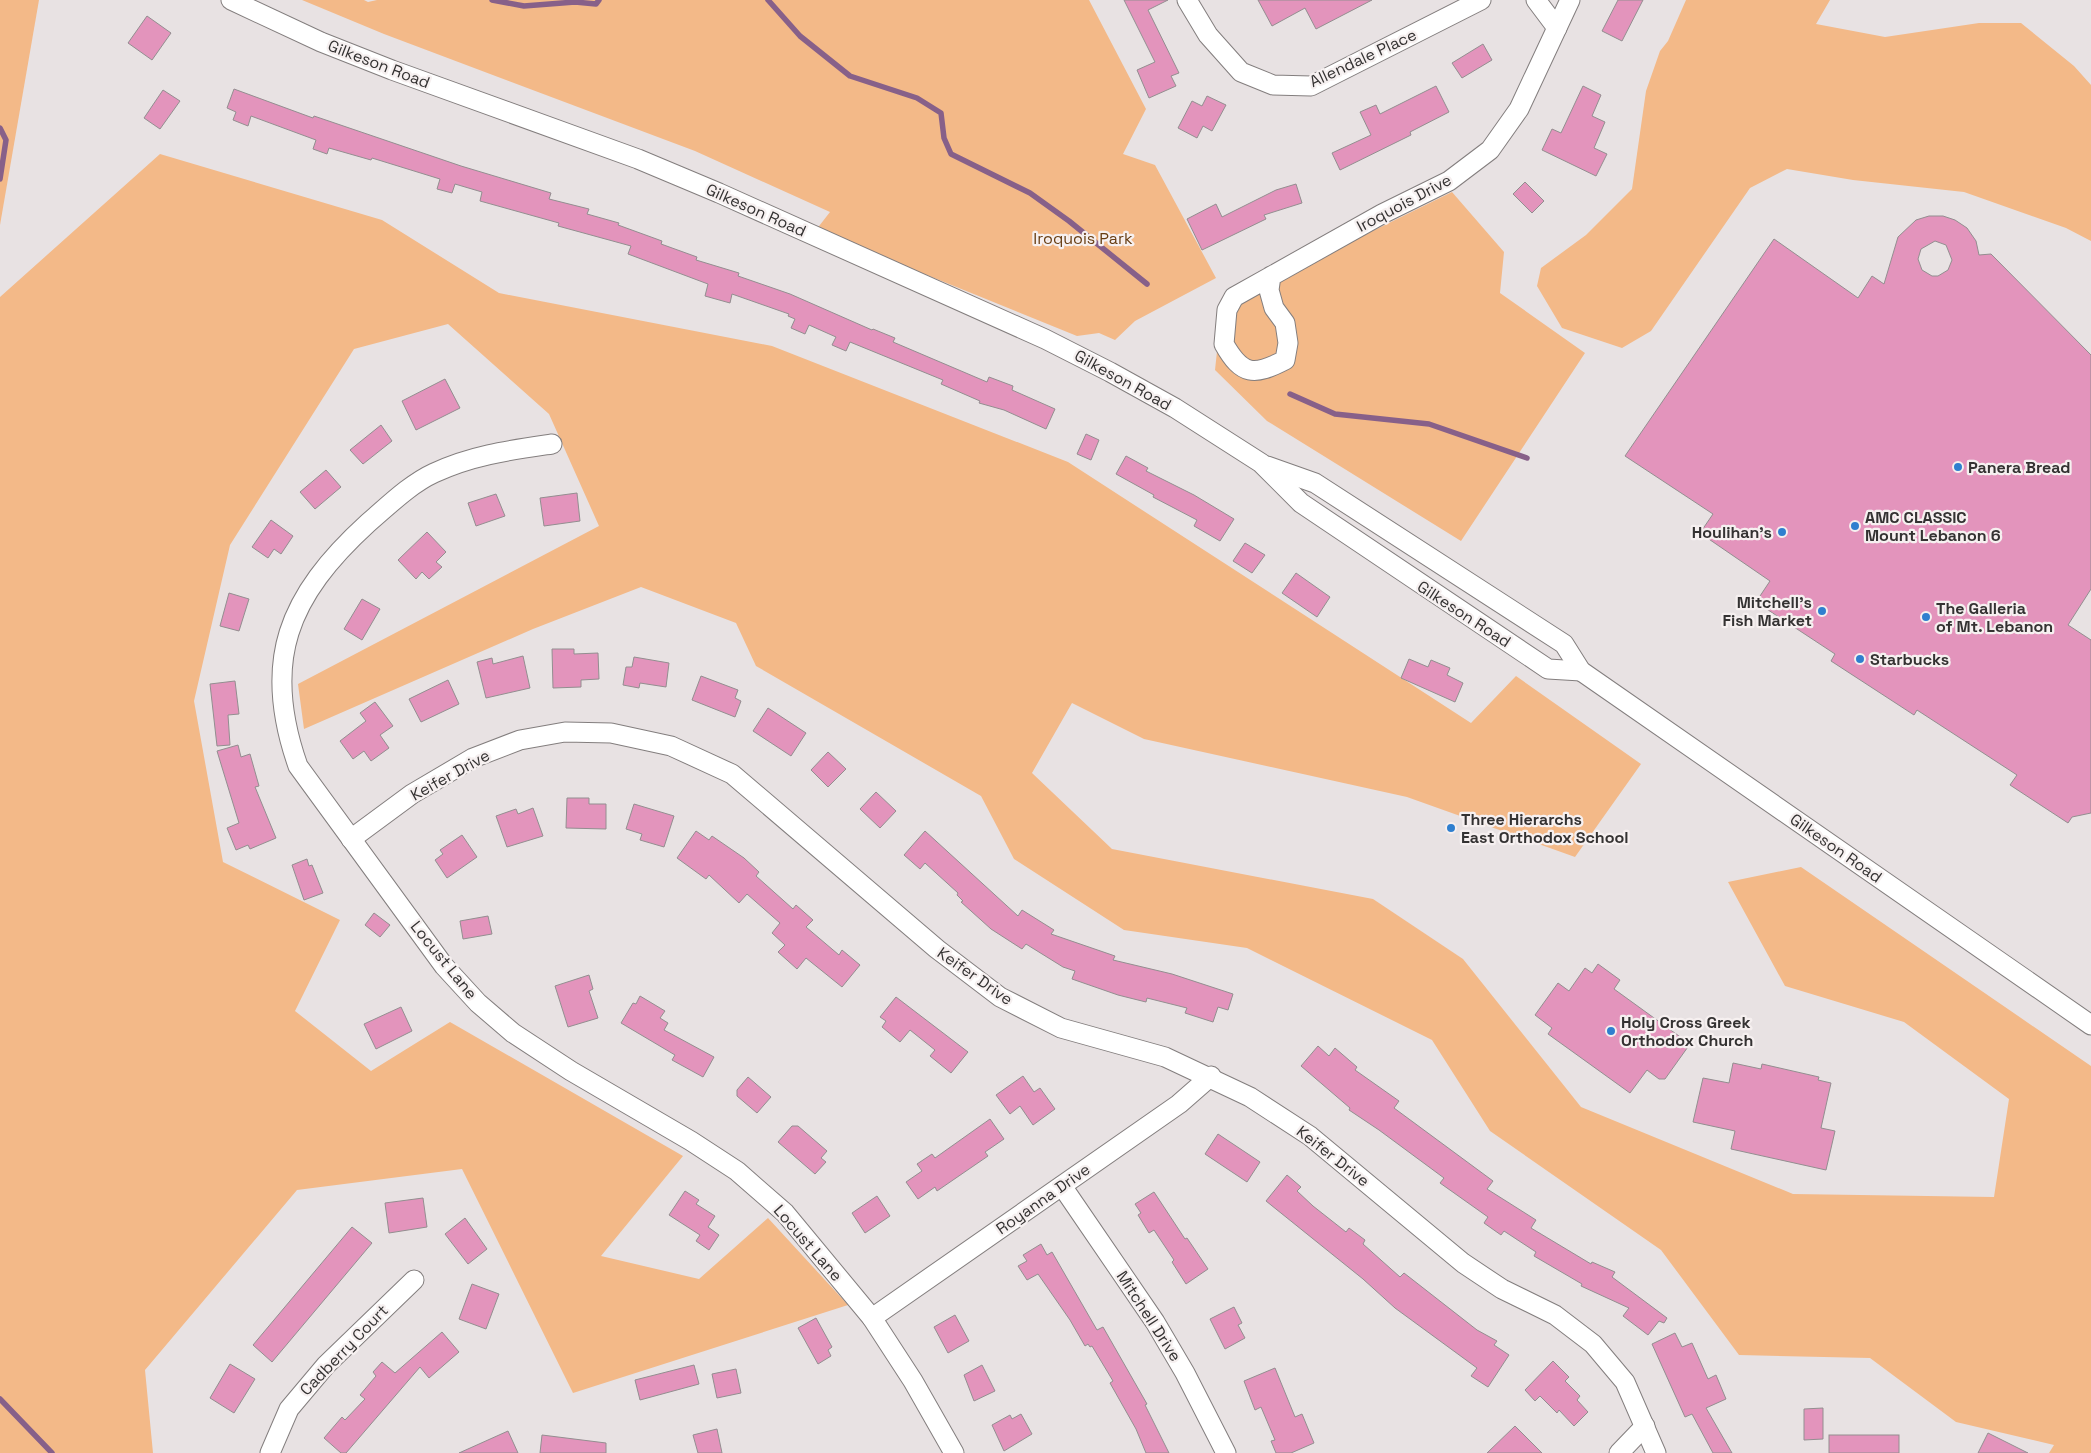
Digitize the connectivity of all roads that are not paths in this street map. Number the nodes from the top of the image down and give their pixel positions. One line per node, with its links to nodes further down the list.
1 (231, 0): 9 (street, Gilkeson Road)
2 (1187, 0): 3 (street, Allendale Place)
3 (1481, 0)
4 (1536, 0): 6 (street)
5 (1570, 0): 6 (street, Iroquois Drive)
6 (1556, 28): 7 (street, Iroquois Drive)
7 (1271, 276): 7 (street, Iroquois Drive)
8 (552, 444): 11 (street, Locust Lane)
9 (1261, 463): 10 (street, Gilkeson Road); 10 (street, Gilkeson Road)
10 (1580, 671): 12 (street, Gilkeson Road)
11 (351, 839): 13 (street, Keifer Drive); 16 (street, Locust Lane)
12 (2091, 1025)
13 (1211, 1076): 14 (street, Royanna Drive); 17 (street, Keifer Drive)
14 (1062, 1186): 16 (street, Royanna Drive); 20 (street, Mitchell Drive)
15 (414, 1280): 18 (street, Cadberry Court)
16 (872, 1318): 19 (street, Locust Lane)
17 (1645, 1426): 21 (street); 22 (street, Keifer Drive)
18 (270, 1453)
19 (954, 1453)
20 (1226, 1453)
21 (1619, 1453)
22 (1656, 1453)

